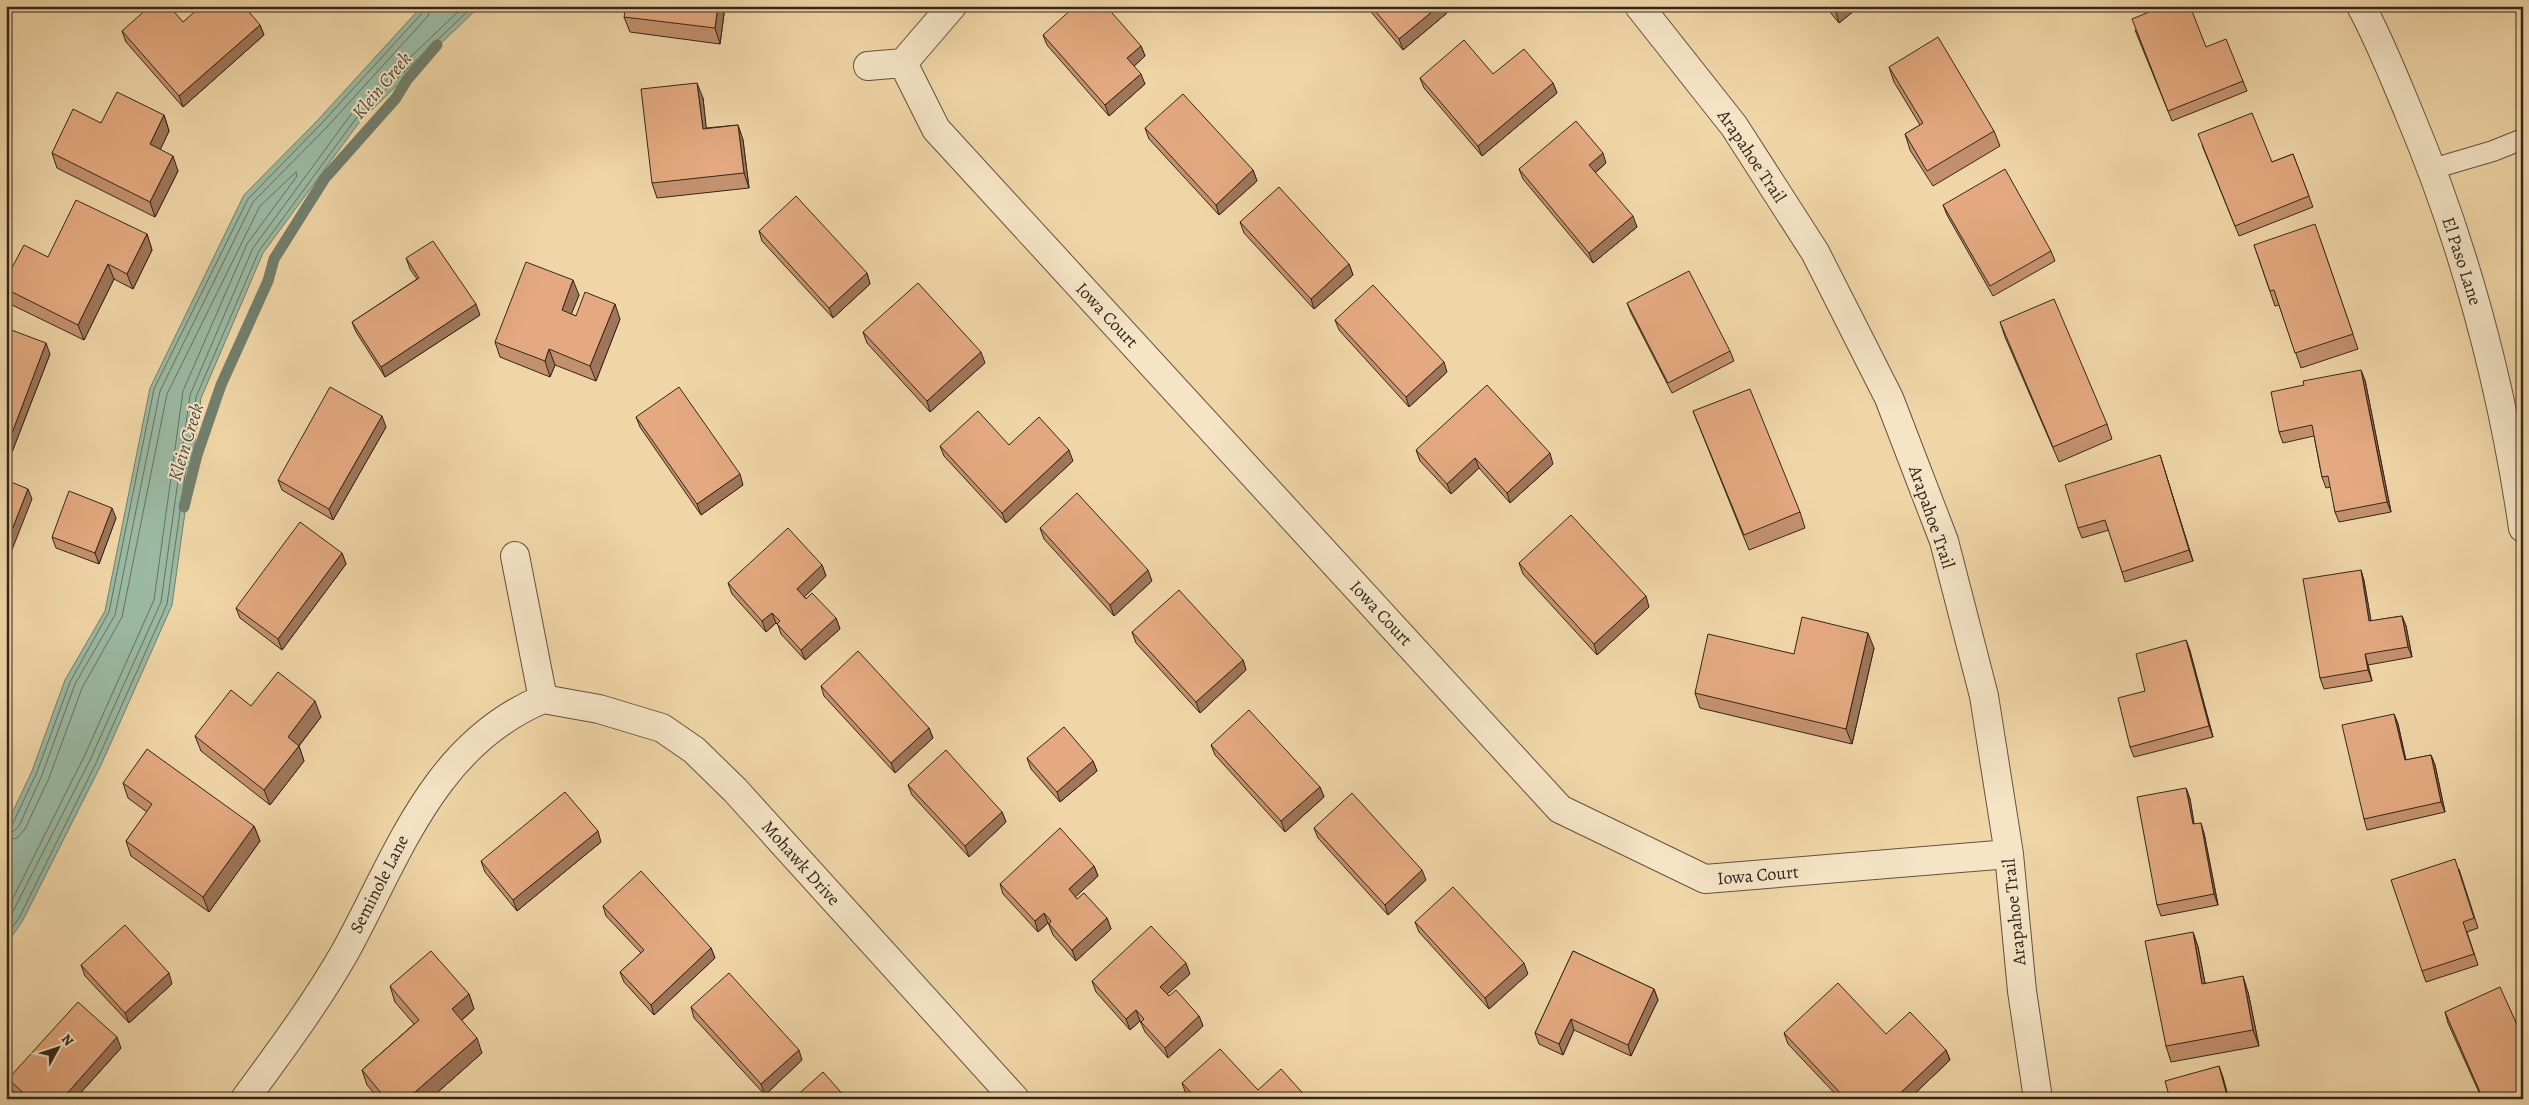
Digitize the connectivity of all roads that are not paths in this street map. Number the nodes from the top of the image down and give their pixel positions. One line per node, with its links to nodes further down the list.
1 (952, 6): 4 (street)
2 (1639, 6): 11 (street, Arapahoe Trail)
3 (2362, 6): 7 (street, El Paso Lane)
4 (903, 63): 5 (street); 11 (street, Iowa Court)
5 (868, 66)
6 (2523, 139): 7 (lane)
7 (2432, 169): 8 (street, El Paso Lane)
8 (2523, 528)
9 (514, 556): 10 (street)
10 (543, 698): 12 (street, Seminole Lane); 13 (street, Mohawk Drive)
11 (2009, 854): 14 (street, Arapahoe Trail)
12 (245, 1099)
13 (1014, 1099)
14 (2038, 1099)

